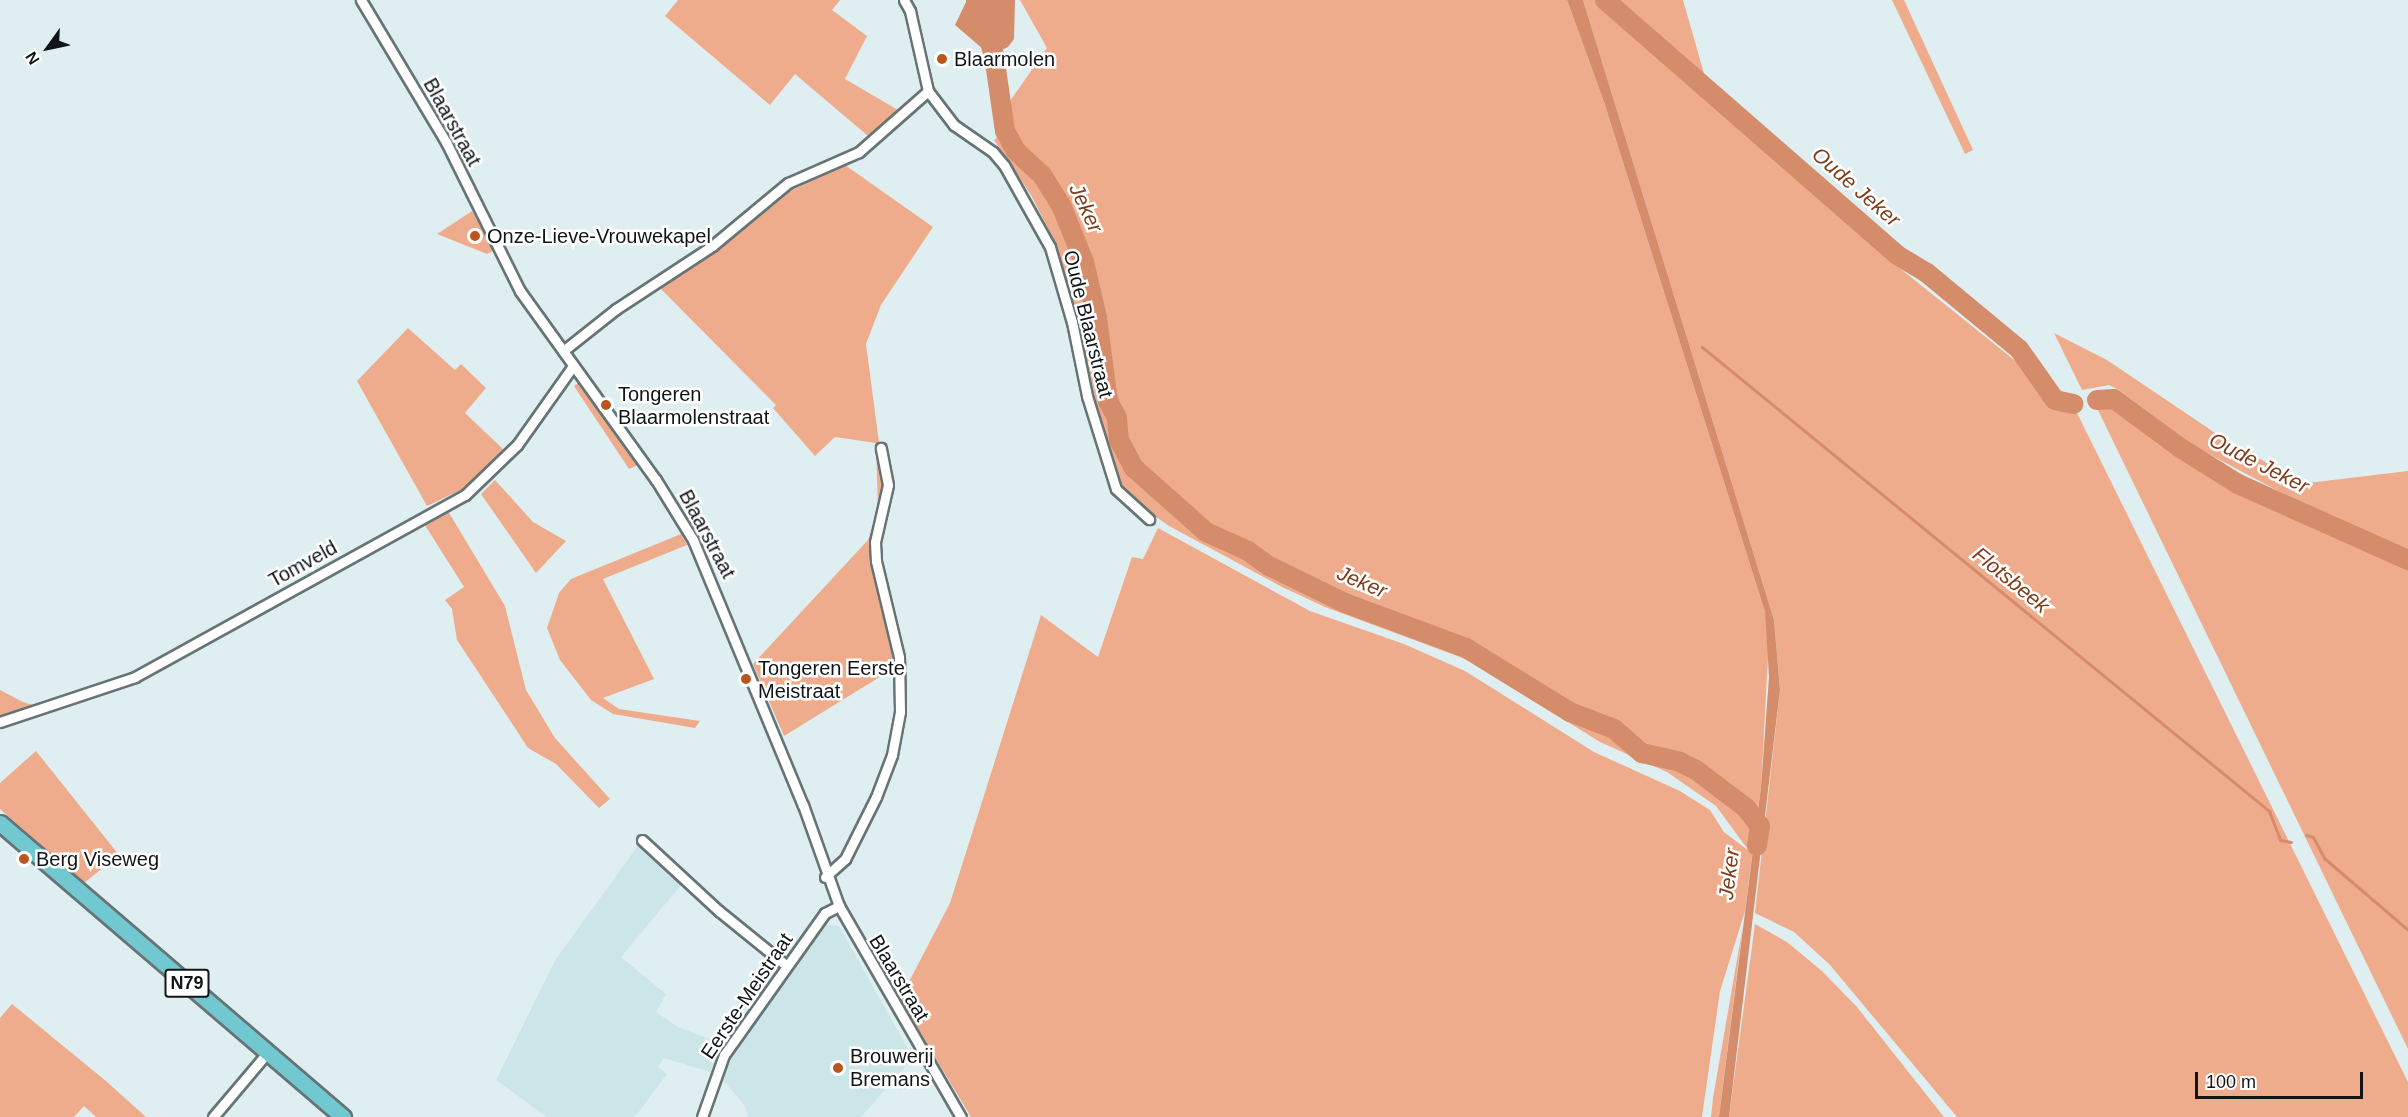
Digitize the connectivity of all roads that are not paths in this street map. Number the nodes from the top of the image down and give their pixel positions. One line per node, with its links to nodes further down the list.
1 (361, 0): 4 (street, Blaarstraat)
2 (904, 0): 3 (street)
3 (928, 91): 4 (street); 7 (street, Oude Blaarstraat)
4 (563, 351): 5 (street, Blaarstraat)
5 (573, 366): 8 (street, Tomveld); 11 (street, Blaarstraat)
6 (881, 448): 11 (street)
7 (1149, 519)
8 (0, 722)
9 (0, 823): 14 (main road, N79)
10 (642, 840): 13 (street)
11 (825, 877): 12 (street, Blaarstraat)
12 (839, 906): 13 (street, Eerste-Meistraat); 18 (street, Blaarstraat)
13 (787, 966): 17 (street, Eerste-Meistraat)
14 (268, 1052): 15 (street); 16 (main road, N79)
15 (213, 1117)
16 (343, 1117)
17 (702, 1117)
18 (962, 1117)

